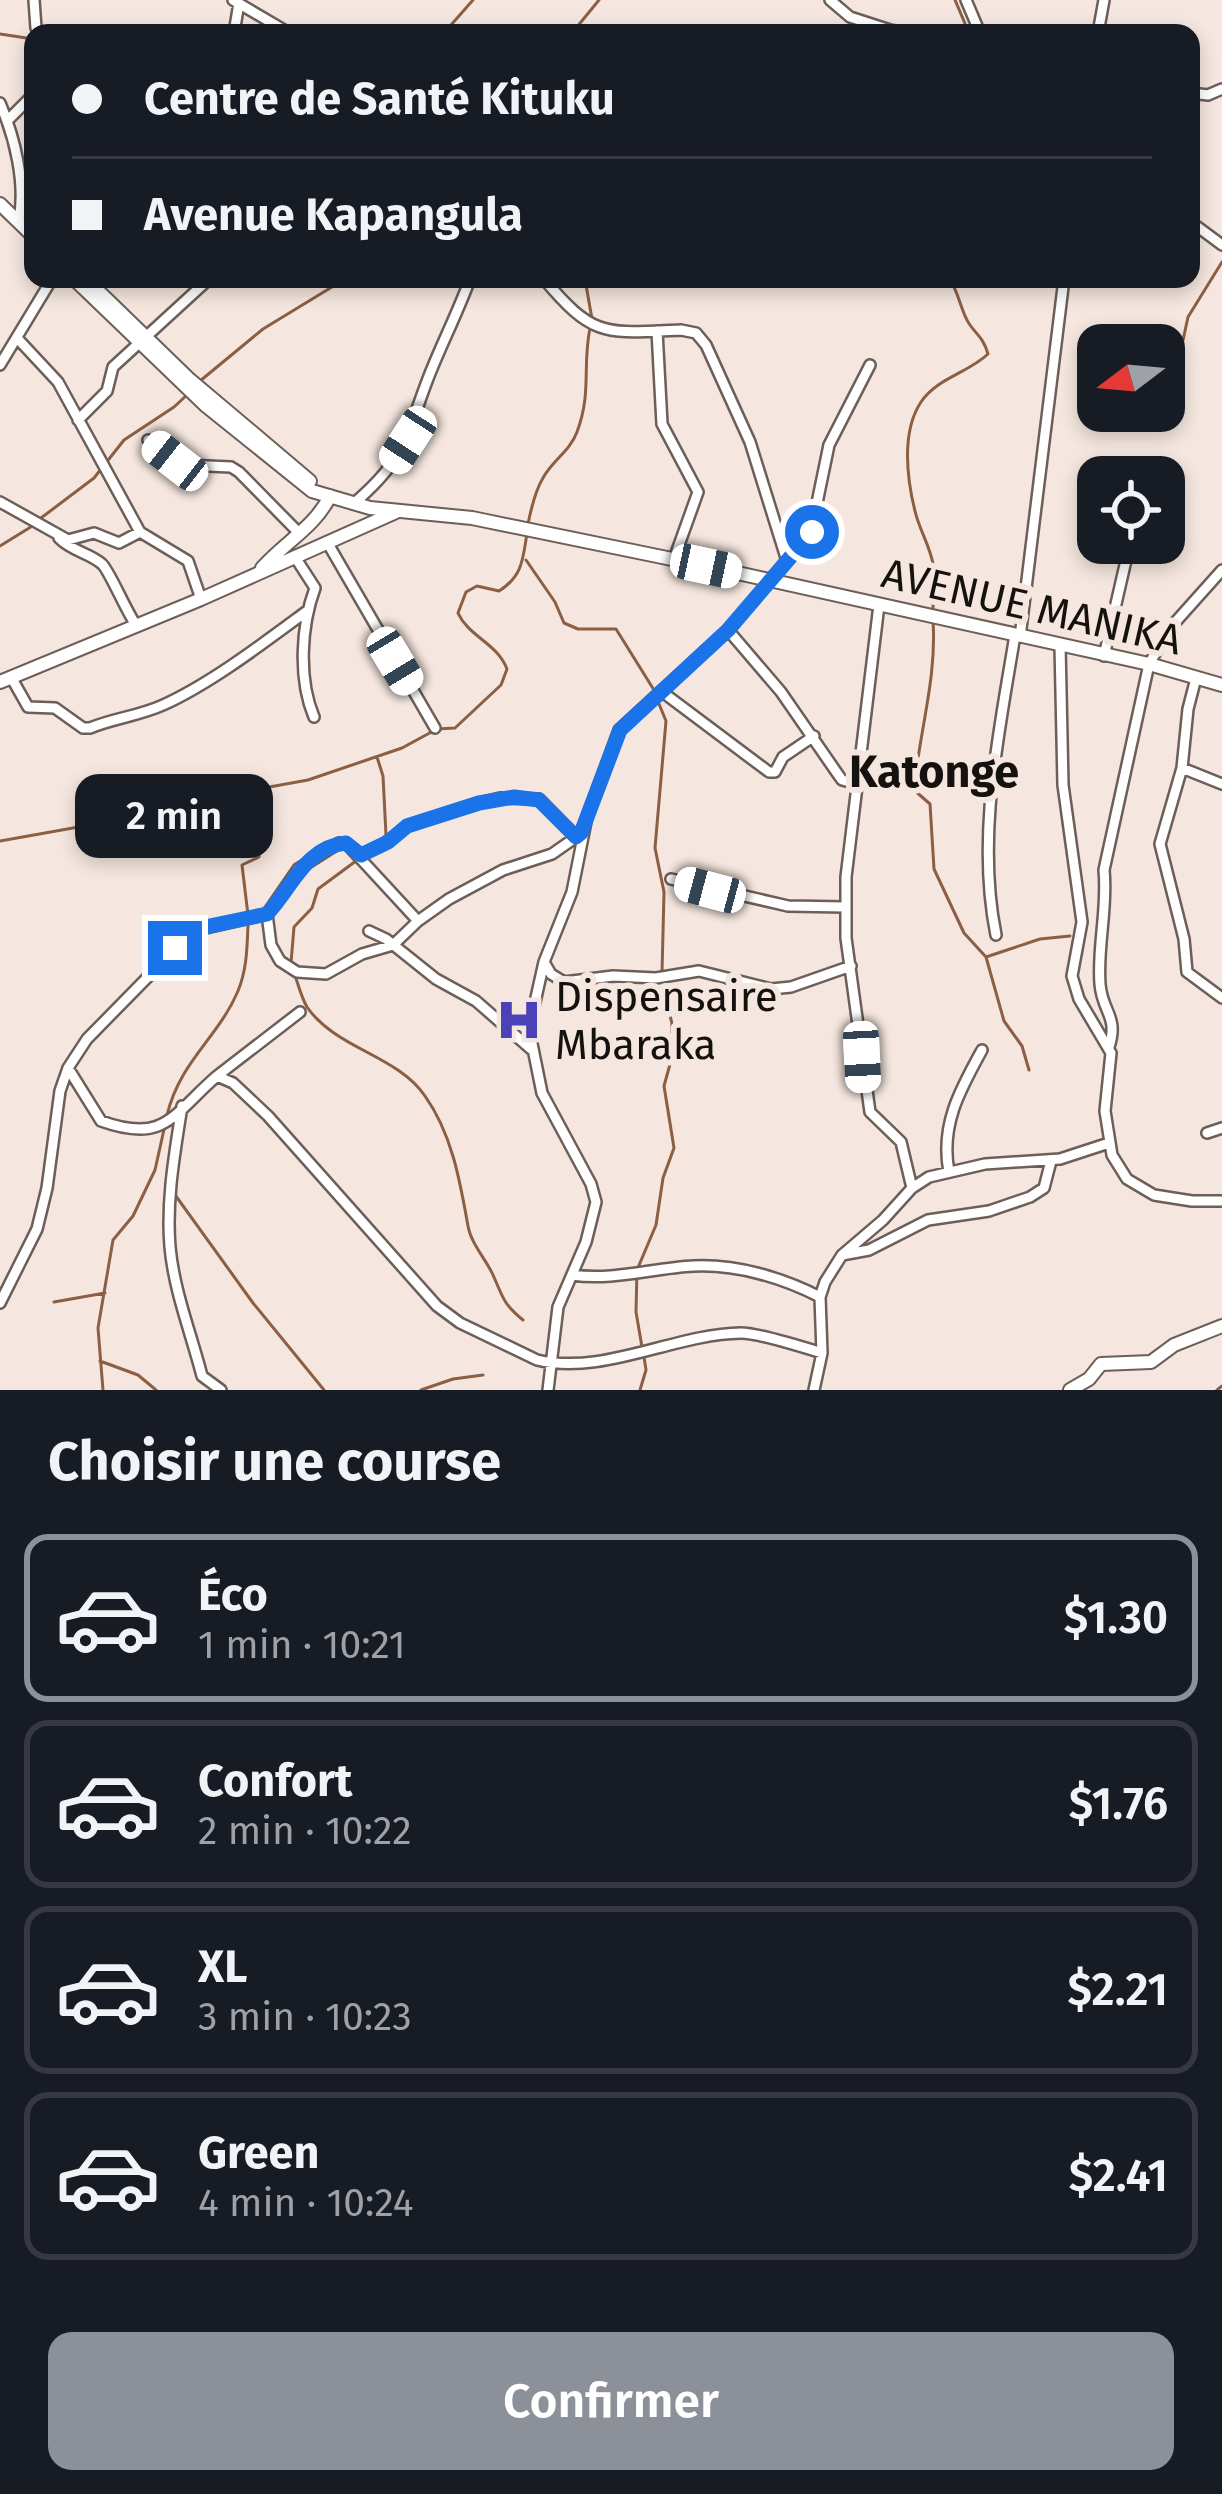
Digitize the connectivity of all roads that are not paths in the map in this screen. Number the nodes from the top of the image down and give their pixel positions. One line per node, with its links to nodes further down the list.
1 (830, 0): 4 (street)
2 (236, 2): 3 (street)
3 (274, 24)
4 (868, 24)
5 (1222, 89): 7 (street)
6 (1200, 94): 7 (street)
7 (1208, 95): 8 (street)
8 (1222, 101)
9 (0, 104): 11 (street)
10 (24, 104): 11 (street)
11 (8, 121): 13 (street)
12 (0, 194): 14 (street)
13 (24, 203)
14 (24, 220)
15 (47, 288): 22 (street)
16 (91, 288): 23 (street, AVENUE MANIKA)
17 (199, 288): 23 (street)
18 (466, 288): 30 (street)
19 (552, 288): 21 (street)
20 (1063, 288): 48 (street)
21 (657, 331): 37 (street); 38 (street)
22 (17, 338): 24 (street); 26 (street)
23 (143, 341): 26 (street); 28 (street, AVENUE MANIKA)
24 (0, 365)
25 (870, 365): 38 (street)
26 (78, 420): 32 (street)
27 (148, 440): 33 (street)
28 (330, 496): 30 (street, AVENUE MANIKA); 33 (street)
29 (0, 502): 34 (street)
30 (352, 504): 31 (street, AVENUE MANIKA)
31 (396, 512): 35 (street); 37 (street, AVENUE MANIKA)
32 (140, 532): 34 (street); 43 (street)
33 (299, 533): 41 (street)
34 (59, 538): 46 (street)
35 (328, 542): 36 (street); 57 (street)
36 (296, 556): 41 (street); 45 (street)
37 (674, 559): 42 (street, AVENUE MANIKA)
38 (788, 561): 42 (street)
39 (1125, 564): 50 (street)
40 (1222, 570): 51 (street)
41 (255, 575): 43 (street)
42 (770, 580): 44 (street, AVENUE MANIKA); 47 (street)
43 (201, 599): 46 (street)
44 (879, 605): 48 (street, AVENUE MANIKA); 60 (street)
45 (307, 611): 53 (street); 56 (street)
46 (136, 626): 53 (street)
47 (728, 630): 55 (street); 58 (street)
48 (1018, 636): 49 (street, AVENUE MANIKA); 69 (street)
49 (1060, 645): 50 (street, AVENUE MANIKA); 75 (street)
50 (1104, 656): 51 (street, AVENUE MANIKA)
51 (1149, 664): 52 (street, AVENUE MANIKA); 75 (street)
52 (1196, 678): 54 (street, AVENUE MANIKA); 59 (street)
53 (5, 680)
54 (1222, 685)
55 (661, 691): 58 (street); 62 (street)
56 (314, 717)
57 (435, 728)
58 (814, 736): 60 (street)
59 (1182, 769): 61 (street); 73 (street)
60 (858, 784): 65 (street)
61 (1222, 784)
62 (579, 835): 63 (street); 67 (street); 71 (street)
63 (361, 855): 66 (street); 67 (street)
64 (670, 879): 65 (street)
65 (845, 907): 72 (street)
66 (267, 914): 70 (street); 78 (street)
67 (418, 921): 70 (street)
68 (369, 931): 70 (street)
69 (996, 935)
70 (393, 945): 76 (street)
71 (544, 962): 72 (street); 76 (street)
72 (850, 967): 86 (street)
73 (1222, 998)
74 (300, 1012): 79 (street)
75 (1109, 1047): 83 (street)
76 (531, 1049): 89 (street)
77 (982, 1050): 85 (street)
78 (68, 1068): 80 (street); 91 (street)
79 (218, 1076): 80 (street); 94 (street)
80 (182, 1106): 95 (street)
81 (1222, 1128): 82 (street)
82 (1207, 1133)
83 (1109, 1143): 84 (street); 87 (street)
84 (1051, 1161): 85 (street); 88 (street)
85 (950, 1172): 86 (street)
86 (912, 1187): 88 (street)
87 (1222, 1201)
88 (842, 1255): 90 (street)
89 (572, 1275): 90 (street); 94 (street)
90 (820, 1297): 93 (street)
91 (0, 1303)
92 (1222, 1326): 98 (street)
93 (822, 1353): 94 (street); 97 (street)
94 (550, 1363): 96 (street)
95 (221, 1390)
96 (548, 1390)
97 (814, 1390)
98 (1070, 1390)

